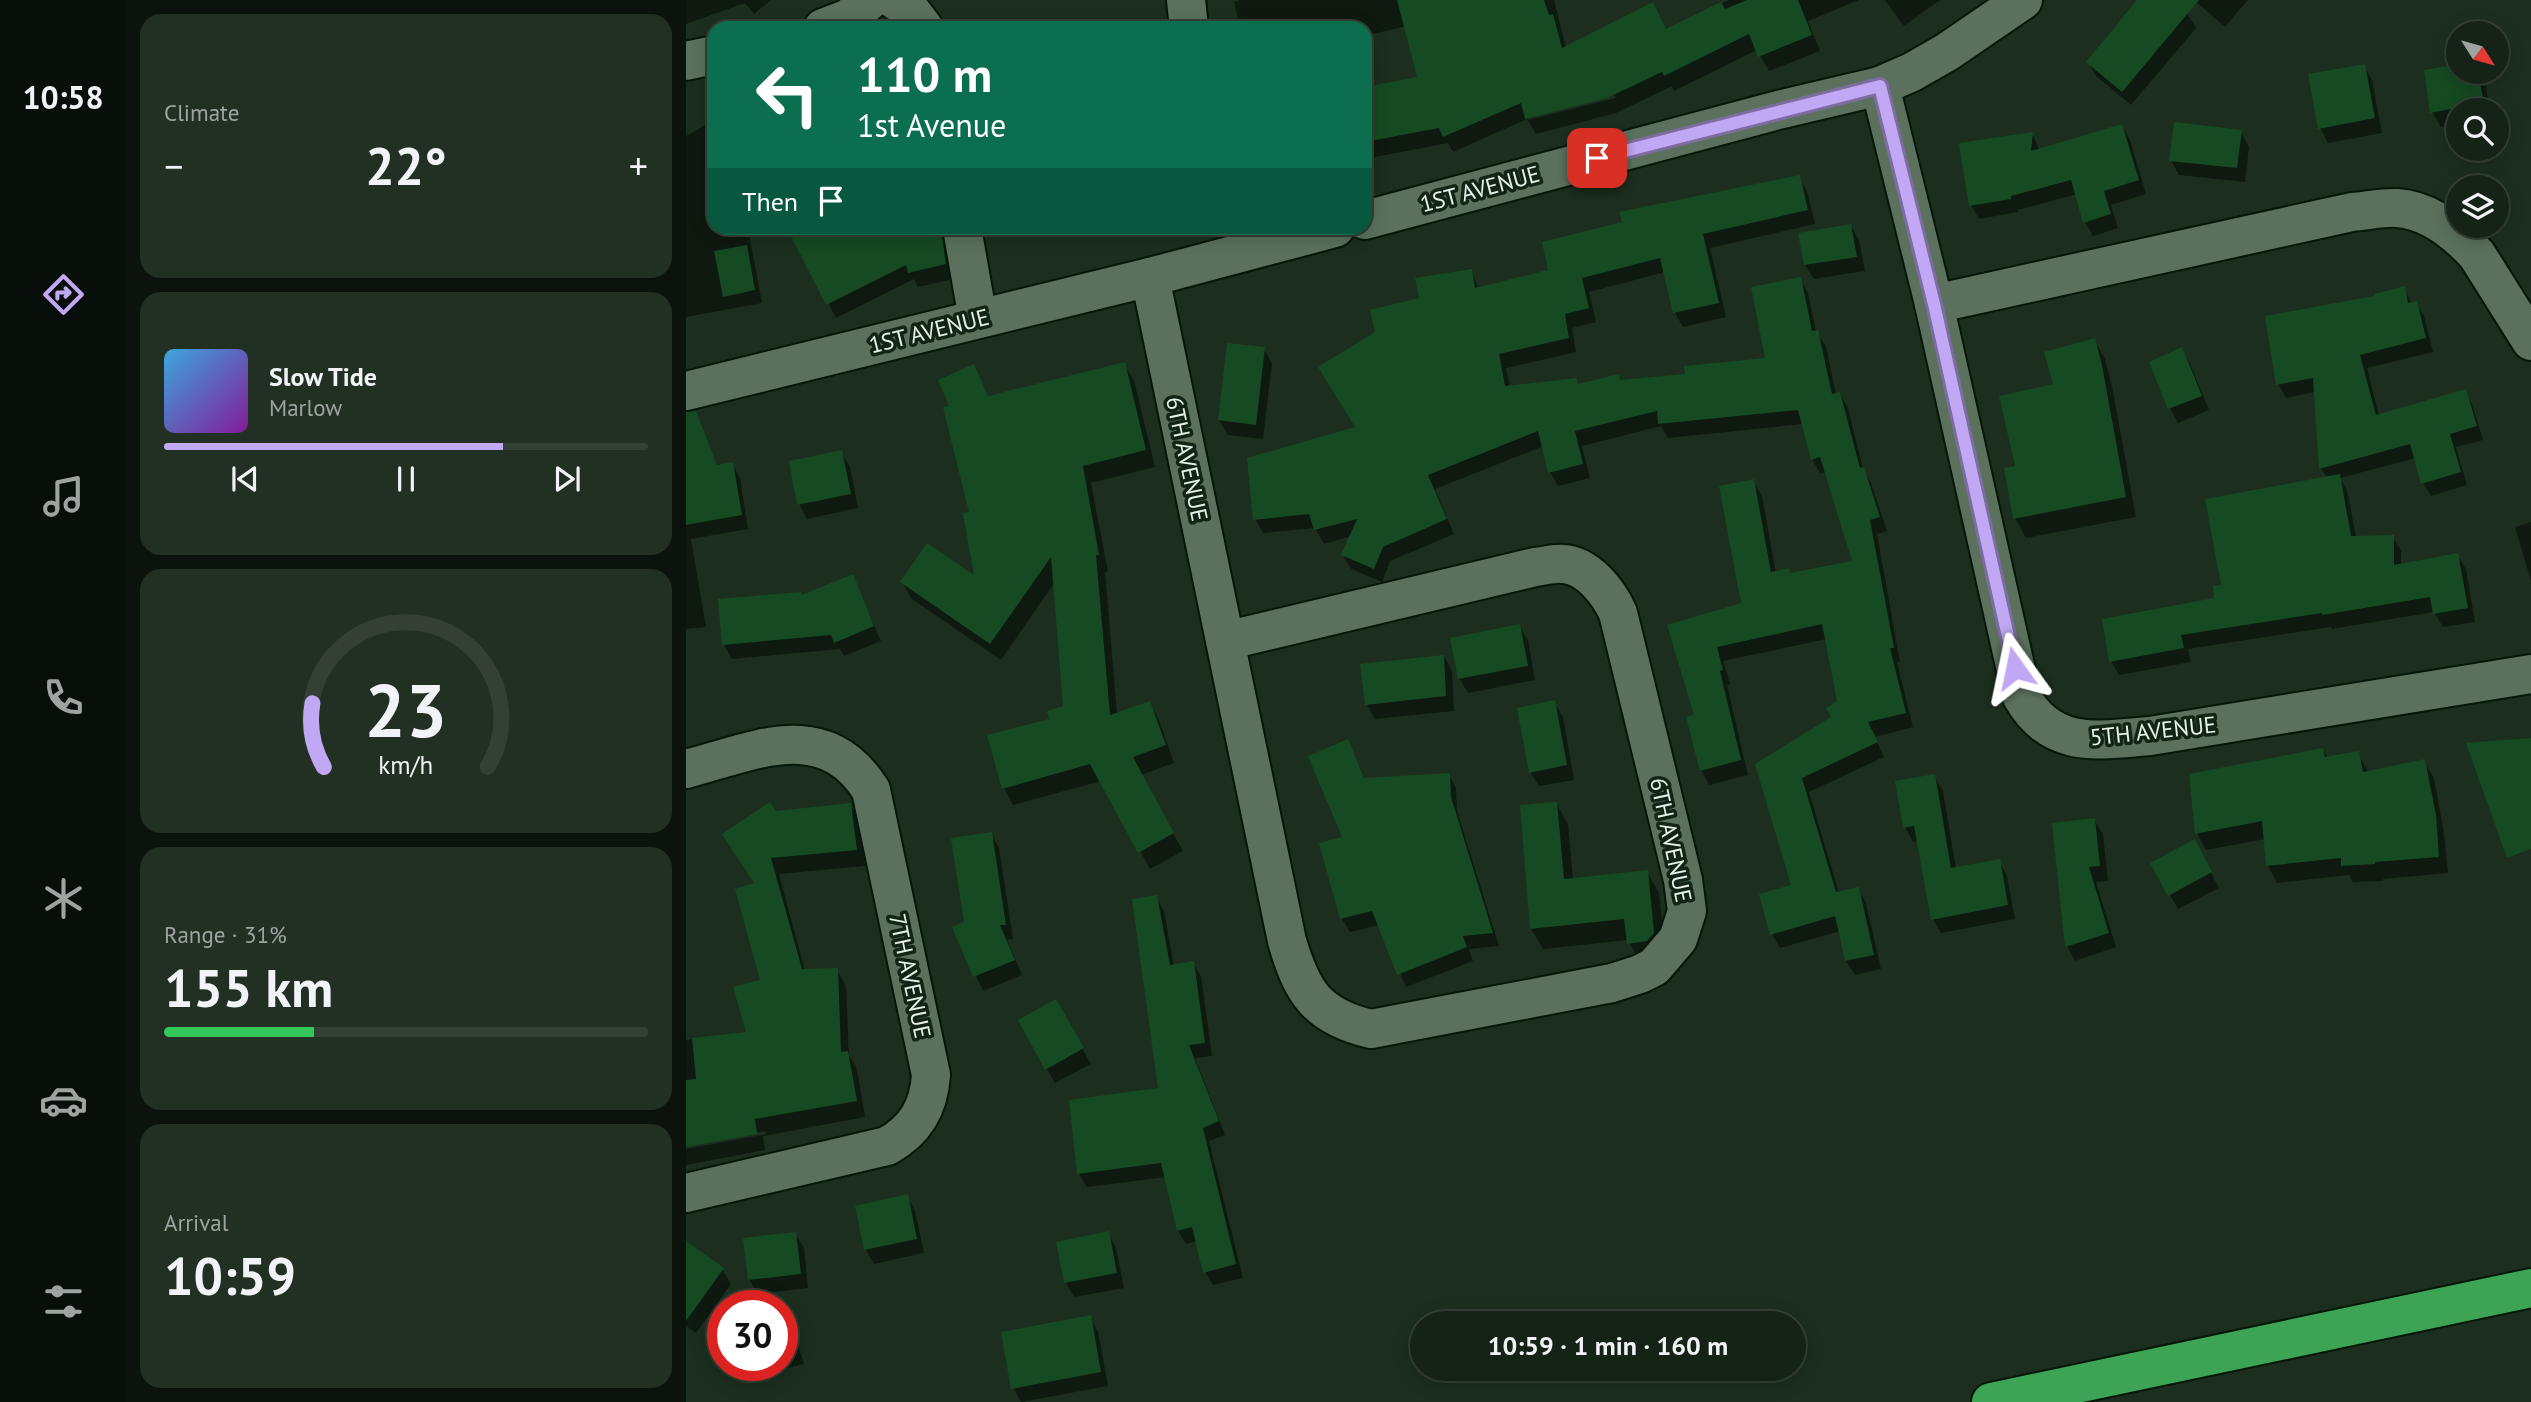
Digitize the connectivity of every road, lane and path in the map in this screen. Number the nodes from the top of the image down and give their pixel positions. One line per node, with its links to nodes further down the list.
1 (870, 0): 5 (street)
2 (895, 0): 6 (street)
3 (1186, 0): 7 (street)
4 (2023, 0): 10 (street, 1ST AVENUE)
5 (841, 21)
6 (919, 21)
7 (1188, 21)
8 (707, 56): 9 (street)
9 (686, 61)
10 (1880, 86): 11 (street, 1ST AVENUE); 16 (street, 5TH AVENUE)
11 (1372, 218)
12 (963, 235): 17 (street)
13 (1277, 235): 14 (street, 1ST AVENUE)
14 (1244, 239): 15 (street, 1ST AVENUE)
15 (1150, 277): 17 (street, 1ST AVENUE); 20 (street, 6TH AVENUE)
16 (1934, 304): 18 (street); 21 (street, 5TH AVENUE)
17 (978, 319): 19 (street, 1ST AVENUE)
18 (2531, 341)
19 (686, 391)
20 (1225, 640): 20 (street, 6TH AVENUE)
21 (2531, 674)
22 (686, 769): 23 (street, 7TH AVENUE)
23 (686, 1193)
24 (2531, 1288): 25 (highway)
25 (1991, 1402)

